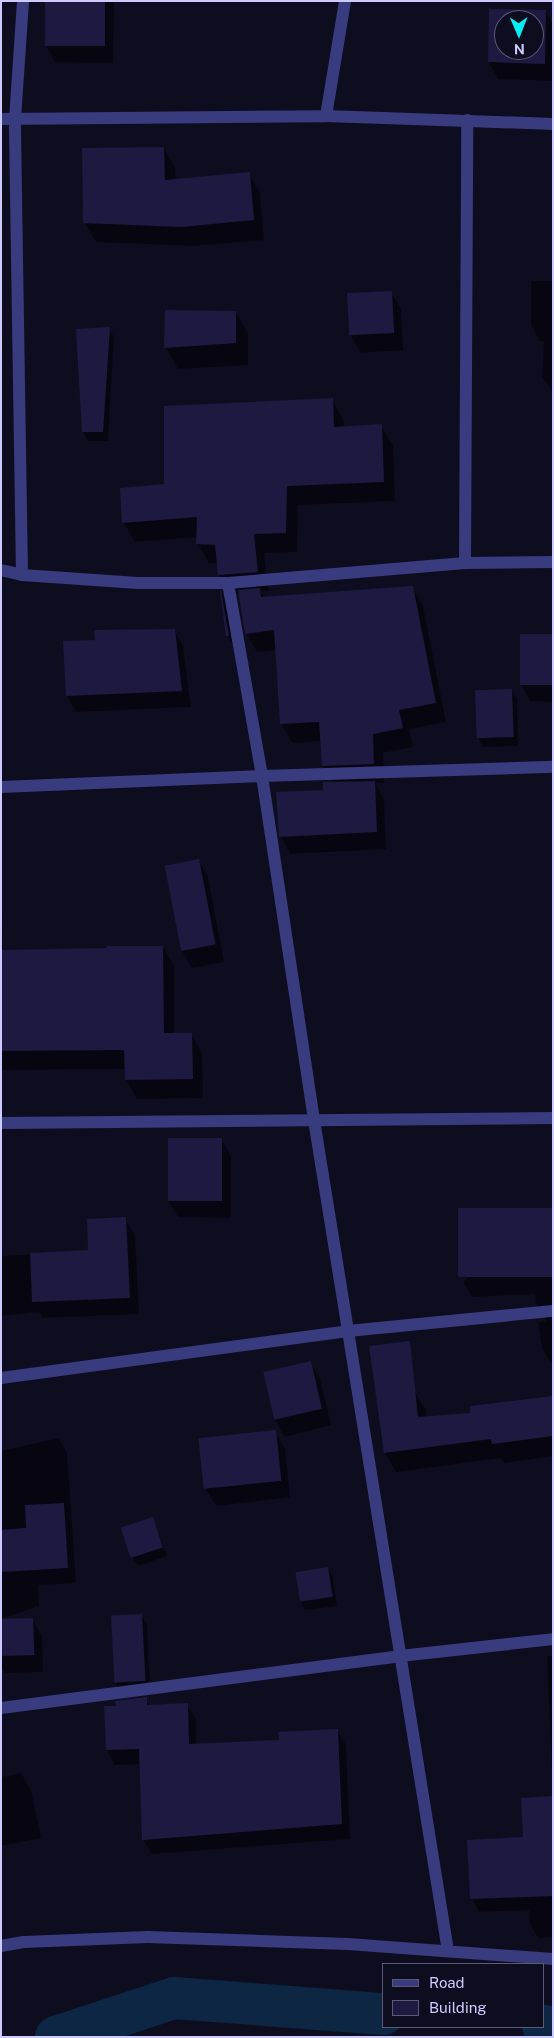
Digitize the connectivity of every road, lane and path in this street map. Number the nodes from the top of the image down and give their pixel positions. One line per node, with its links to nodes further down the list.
1 (23, 1): 4 (street)
2 (346, 1): 3 (street)
3 (326, 116): 4 (street); 6 (street)
4 (15, 119): 5 (street); 11 (street)
5 (1, 120)
6 (468, 120): 7 (street); 9 (street)
7 (553, 124)
8 (553, 562): 9 (street)
9 (465, 564): 12 (street)
10 (1, 570): 11 (street)
11 (22, 575): 12 (street)
12 (228, 582): 14 (street)
13 (553, 767): 14 (street)
14 (262, 776): 15 (street); 17 (street)
15 (1, 787)
16 (553, 1118): 17 (street)
17 (314, 1120): 18 (street); 20 (street)
18 (1, 1123)
19 (553, 1311): 20 (street)
20 (348, 1331): 21 (street); 23 (street)
21 (1, 1378)
22 (553, 1639): 23 (street)
23 (400, 1656): 24 (street); 26 (street)
24 (1, 1708)
25 (1, 1946): 26 (street)
26 (448, 1951): 27 (street)
27 (553, 1959)

